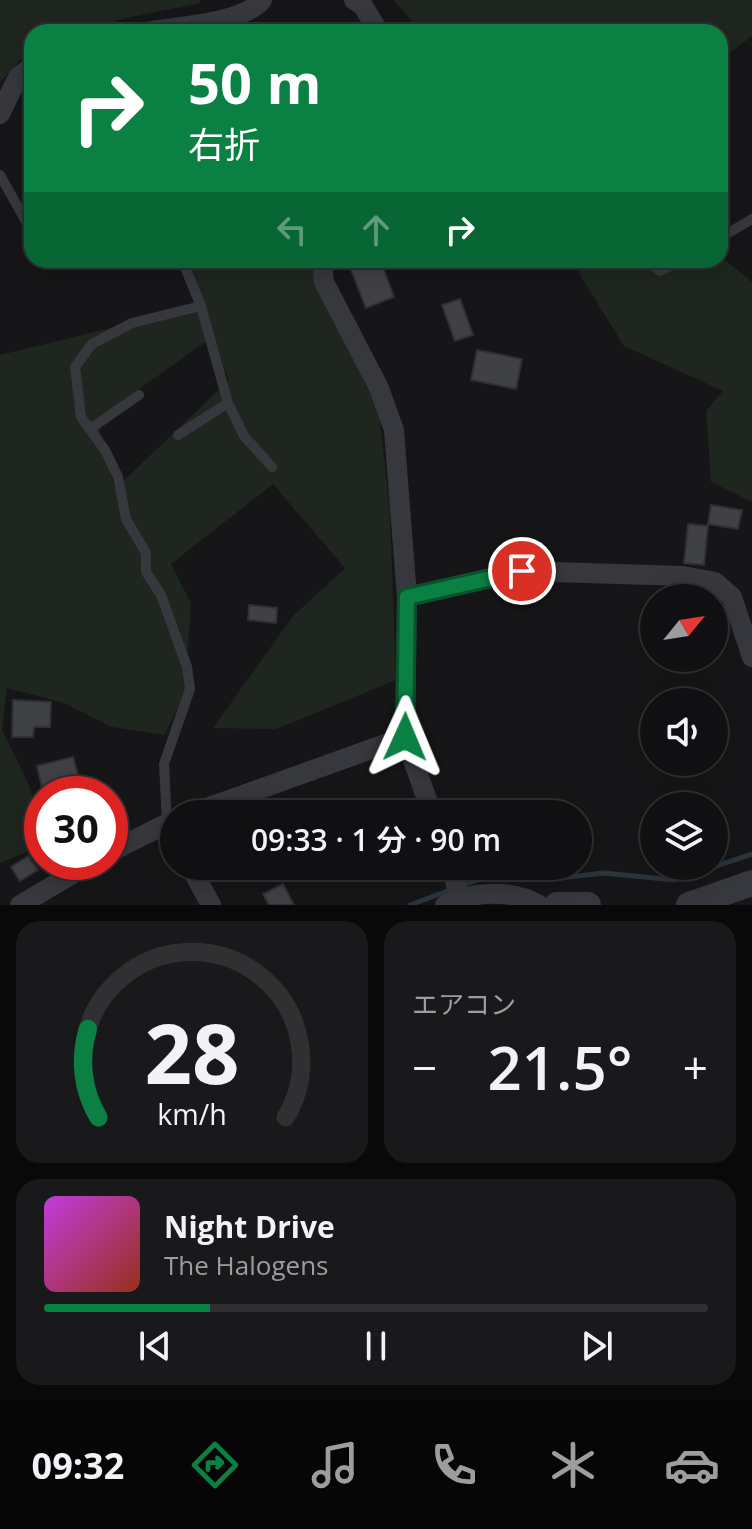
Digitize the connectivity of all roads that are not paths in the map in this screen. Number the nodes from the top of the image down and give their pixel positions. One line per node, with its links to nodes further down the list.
1 (262, 0): 3 (street)
2 (354, 0): 4 (street)
3 (190, 24)
4 (374, 24)
5 (24, 73): 6 (street)
6 (0, 114)
7 (0, 175): 8 (lane)
8 (24, 218)
9 (752, 219): 10 (lane)
10 (728, 233)
11 (185, 268): 13 (lane)
12 (323, 268): 19 (street)
13 (201, 306): 15 (lane); 16 (lane)
14 (139, 395): 16 (lane)
15 (228, 403): 17 (lane); 18 (lane)
16 (90, 429): 22 (lane)
17 (178, 435)
18 (272, 467)
19 (407, 597): 20 (street); 21 (street)
20 (752, 657)
21 (405, 737): 23 (street); 24 (street)
22 (169, 800)
23 (229, 800)
24 (427, 800)
25 (160, 831): 26 (street)
26 (128, 844)
27 (62, 880): 31 (street)
28 (198, 880): 32 (street)
29 (752, 883): 36 (street)
30 (453, 887): 33 (street)
31 (20, 905)
32 (211, 905)
33 (539, 905)
34 (557, 905): 35 (street)
35 (588, 905)
36 (689, 905)

